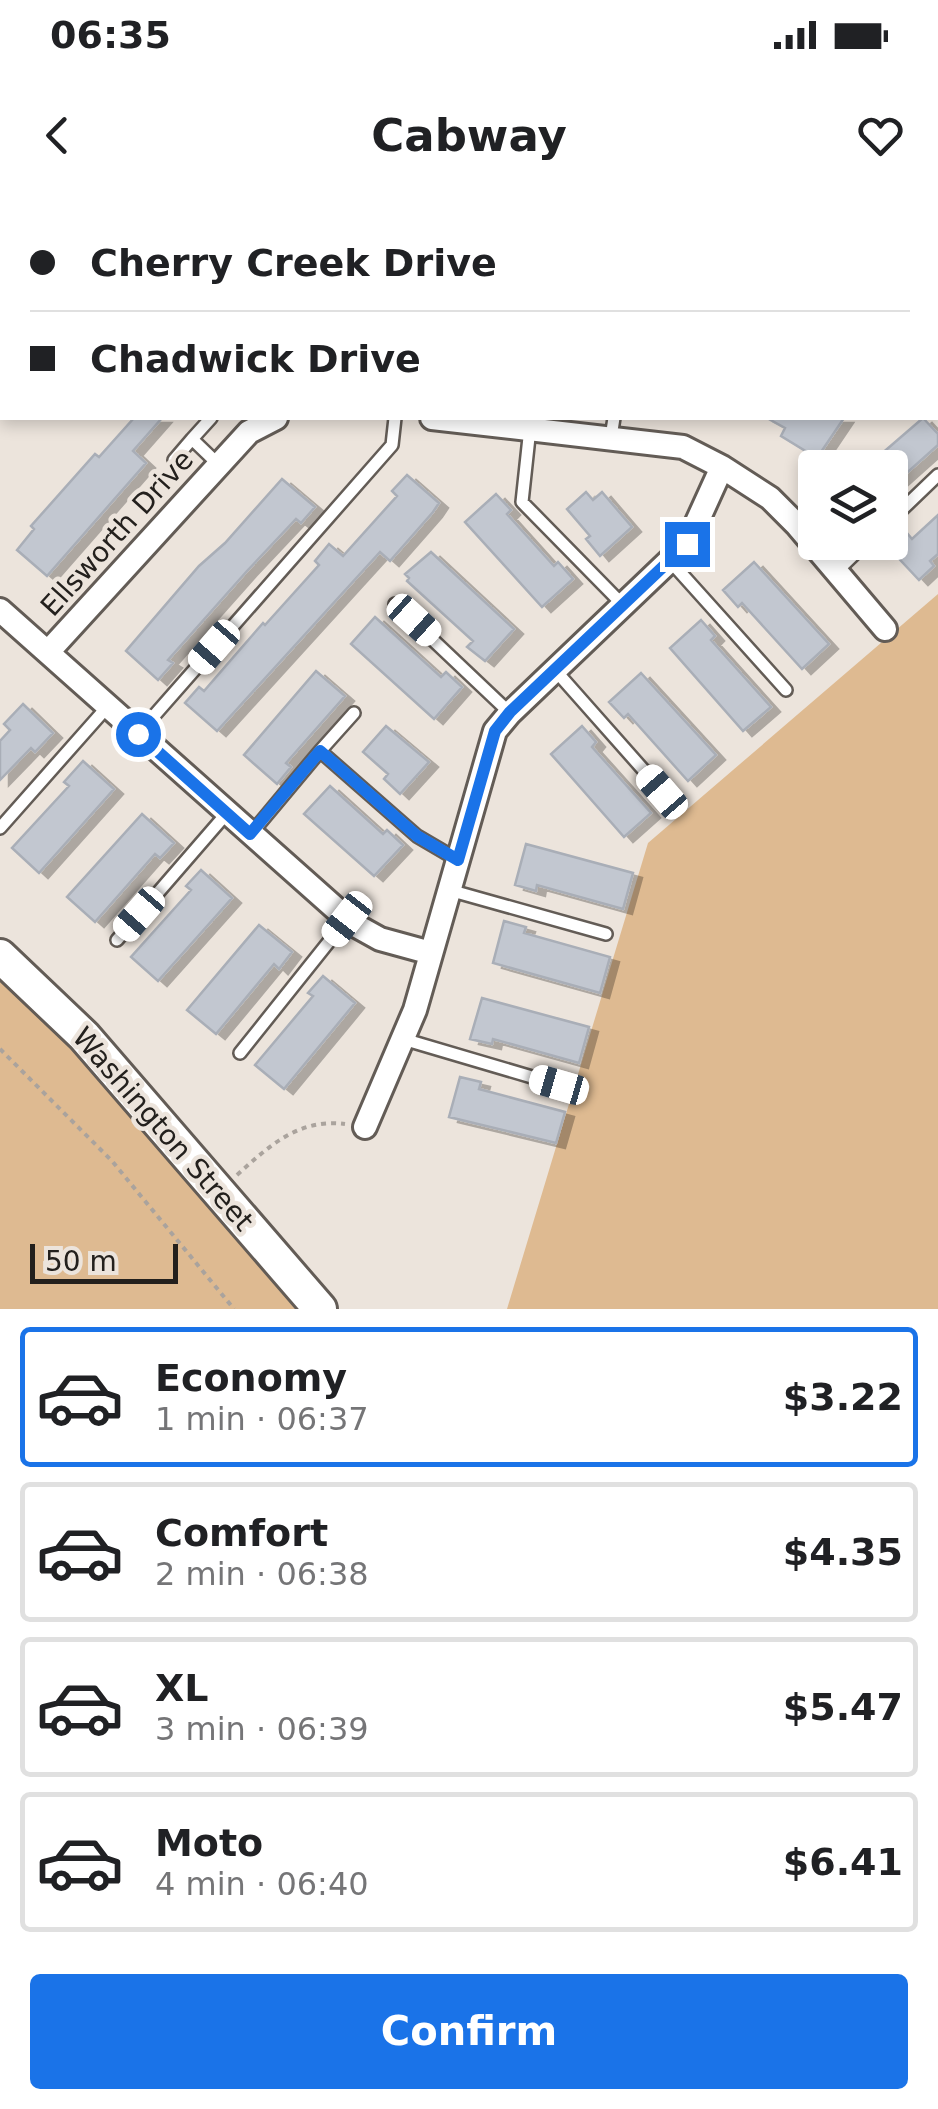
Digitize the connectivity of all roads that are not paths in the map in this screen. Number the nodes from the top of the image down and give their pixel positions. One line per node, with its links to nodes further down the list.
1 (209, 420): 7 (lane)
2 (272, 420): 9 (street, Ellsworth Drive)
3 (395, 420): 26 (lane)
4 (464, 420): 6 (street)
5 (613, 427): 6 (street); 10 (street)
6 (530, 428): 17 (lane)
7 (192, 439): 8 (lane); 9 (lane)
8 (174, 460)
9 (219, 465): 20 (street, Ellsworth Drive)
10 (722, 467): 14 (street); 15 (street)
11 (938, 475): 12 (lane)
12 (908, 504)
13 (849, 560): 15 (lane)
14 (670, 562): 17 (street); 22 (lane)
15 (837, 572): 19 (street)
16 (395, 604): 24 (lane)
17 (624, 606): 21 (street)
18 (0, 610): 20 (street)
19 (885, 629)
20 (48, 652): 23 (street)
21 (555, 670): 24 (street); 28 (lane)
22 (786, 690)
23 (108, 706): 26 (street); 30 (lane)
24 (510, 712): 32 (street)
25 (354, 713): 27 (lane)
26 (138, 734): 29 (street)
27 (320, 751): 31 (lane); 32 (lane)
28 (662, 792)
29 (227, 814): 31 (street); 36 (lane)
30 (0, 828)
31 (250, 834): 34 (street)
32 (458, 860): 33 (street)
33 (449, 890): 35 (lane); 37 (street)
34 (347, 919): 37 (street); 40 (lane)
35 (606, 934)
36 (117, 940)
37 (431, 953): 39 (street)
38 (0, 956): 43 (main road, Washington Street)
39 (403, 1039): 41 (lane); 42 (street)
40 (240, 1053)
41 (559, 1085)
42 (364, 1127)
43 (320, 1309)

